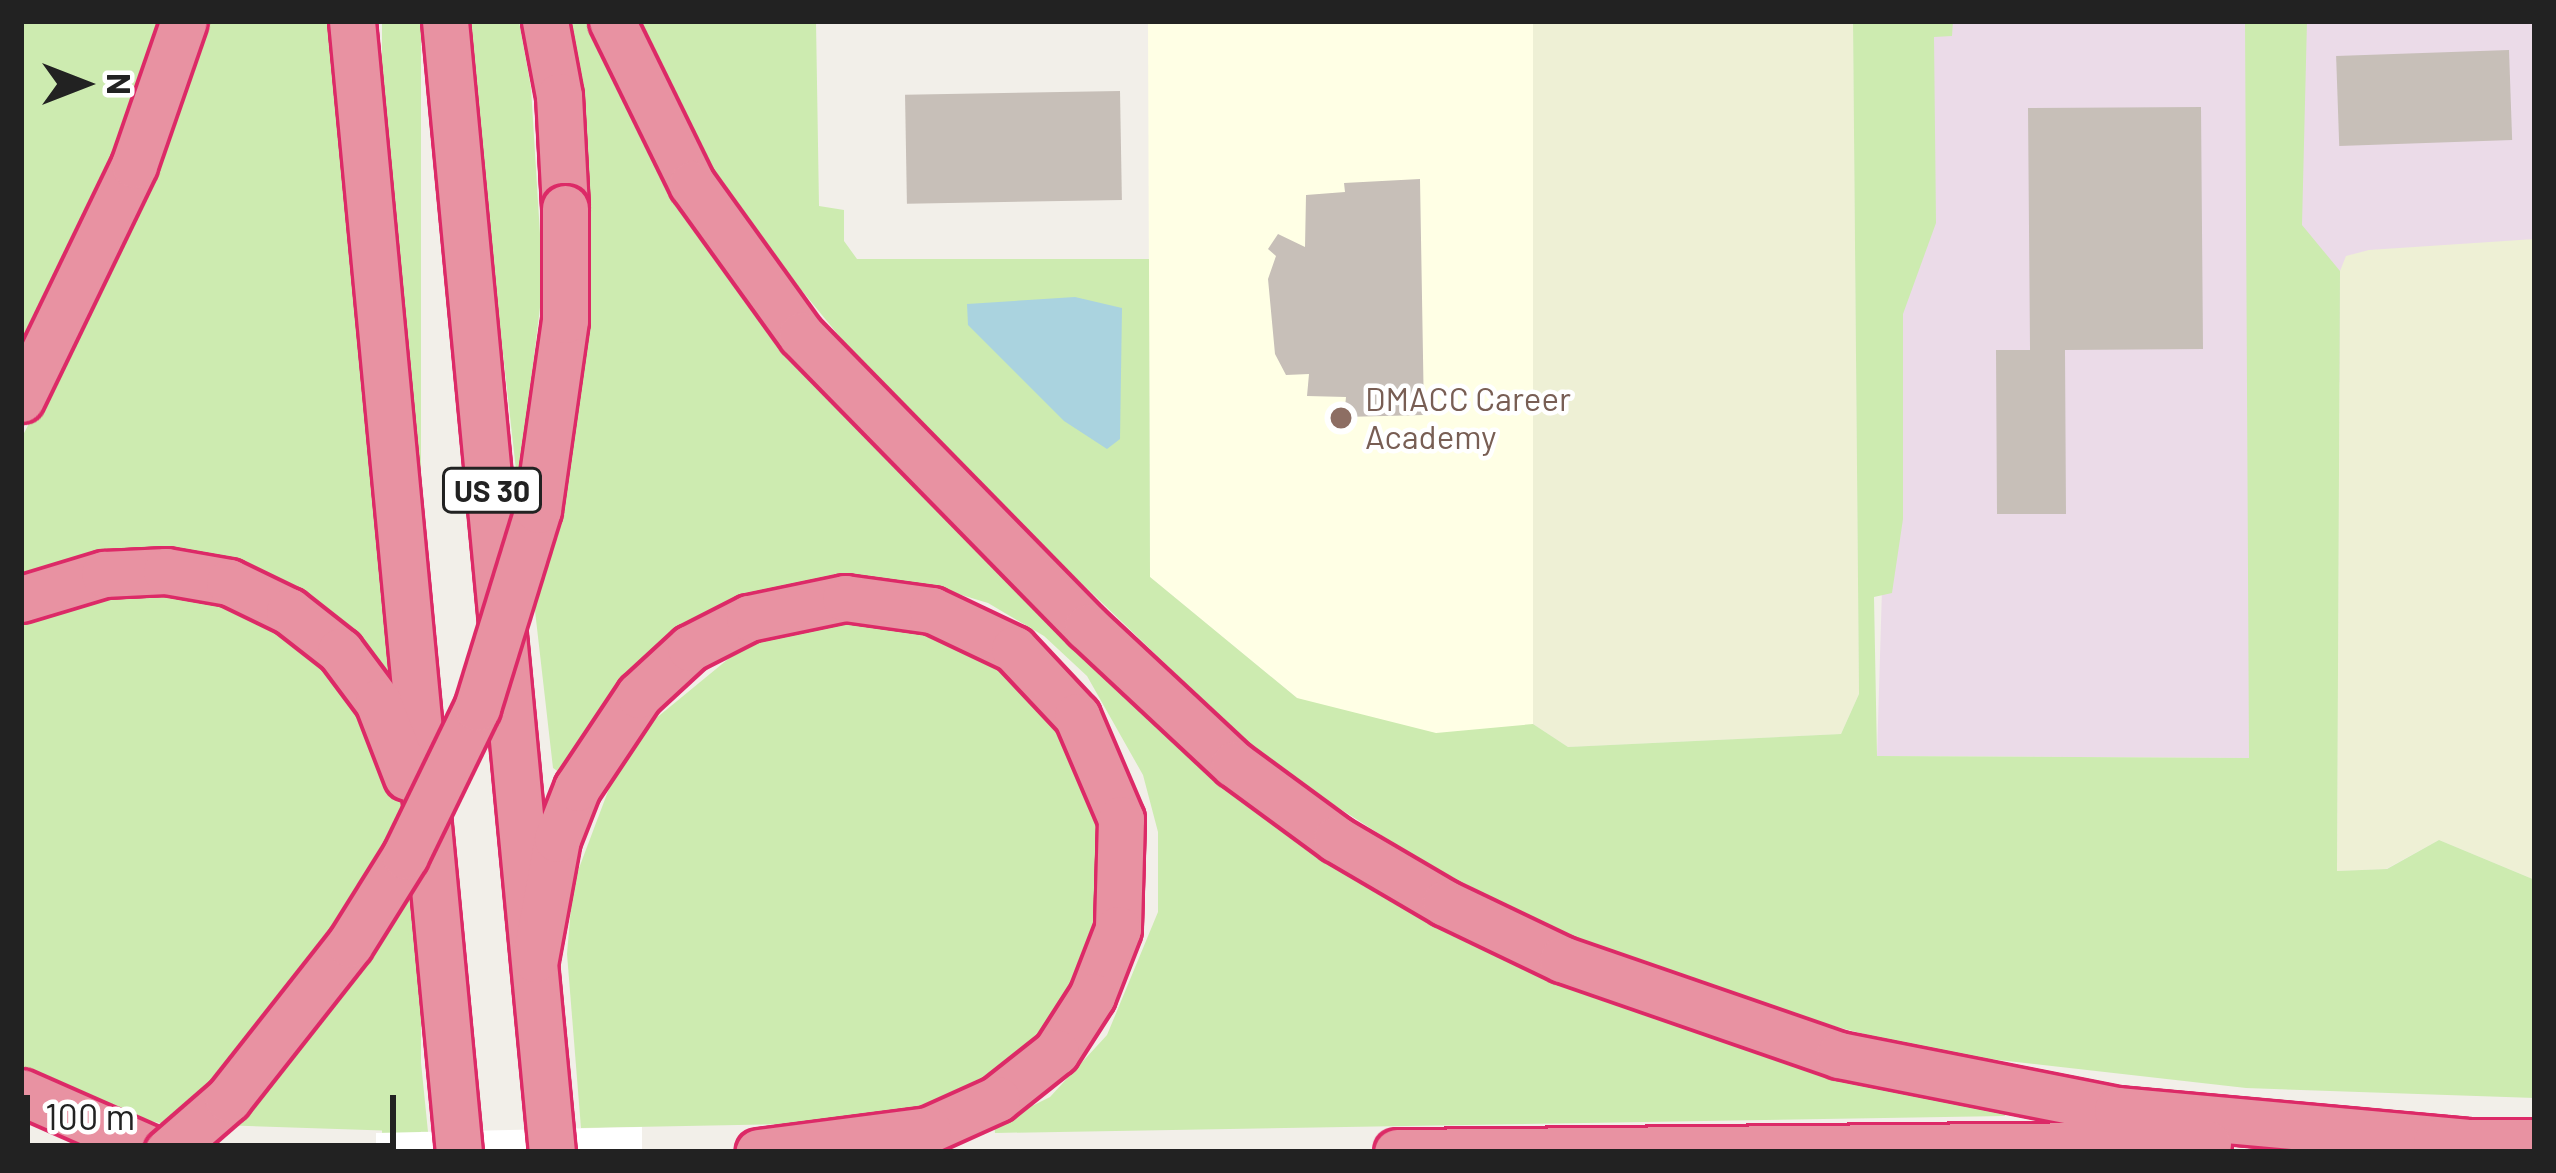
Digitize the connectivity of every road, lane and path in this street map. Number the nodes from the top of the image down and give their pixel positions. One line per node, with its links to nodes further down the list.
1 (184, 21): 6 (highway)
2 (352, 21): 8 (highway, US 30)
3 (445, 21): 9 (highway, US 30)
4 (544, 21): 14 (highway, bridge)
5 (612, 21): 11 (highway)
6 (21, 399)
7 (21, 599): 8 (highway)
8 (438, 944): 15 (highway, US 30)
9 (535, 959): 16 (highway, US 30); 17 (highway)
10 (21, 1092): 13 (highway)
11 (2466, 1142): 12 (highway); 18 (highway)
12 (2535, 1142)
13 (157, 1152)
14 (167, 1152)
15 (460, 1152)
16 (552, 1152)
17 (758, 1152)
18 (1397, 1152)

